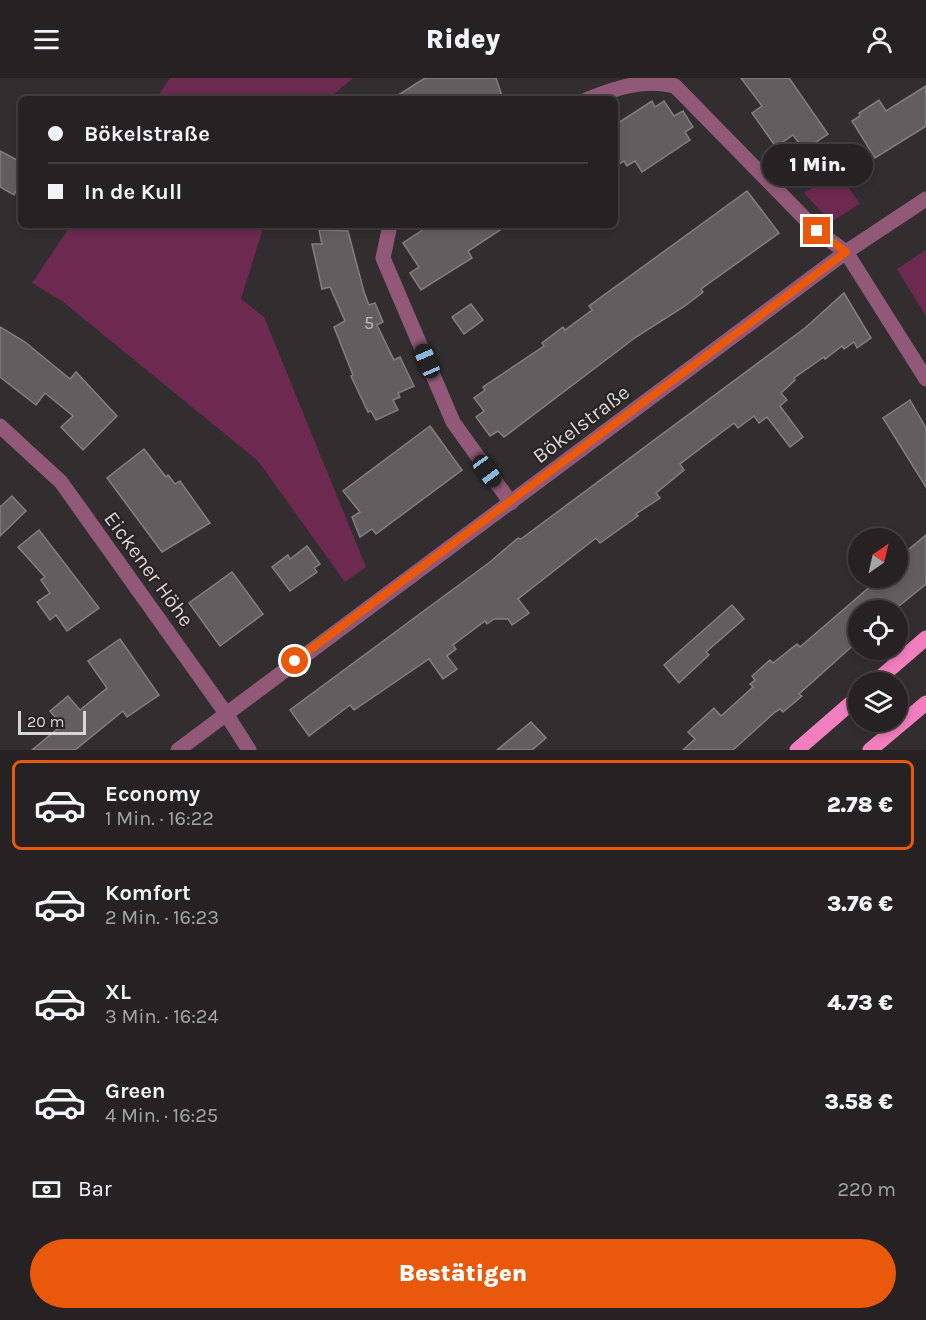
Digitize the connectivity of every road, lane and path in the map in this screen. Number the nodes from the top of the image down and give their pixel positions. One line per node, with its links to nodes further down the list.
1 (597, 96): 4 (street)
2 (926, 200): 4 (street, Bökelstraße)
3 (389, 228): 7 (street)
4 (846, 252): 5 (street); 7 (street, Bökelstraße)
5 (926, 379)
6 (0, 426): 12 (street, Eickener Höhe)
7 (511, 503): 12 (street, Bökelstraße)
8 (926, 638): 9 (main road)
9 (887, 672)
10 (926, 703): 16 (main road)
11 (848, 706): 15 (main road)
12 (225, 712): 13 (street, Bökelstraße); 14 (street, Eickener Höhe)
13 (178, 750)
14 (249, 750)
15 (796, 750)
16 (870, 750)

